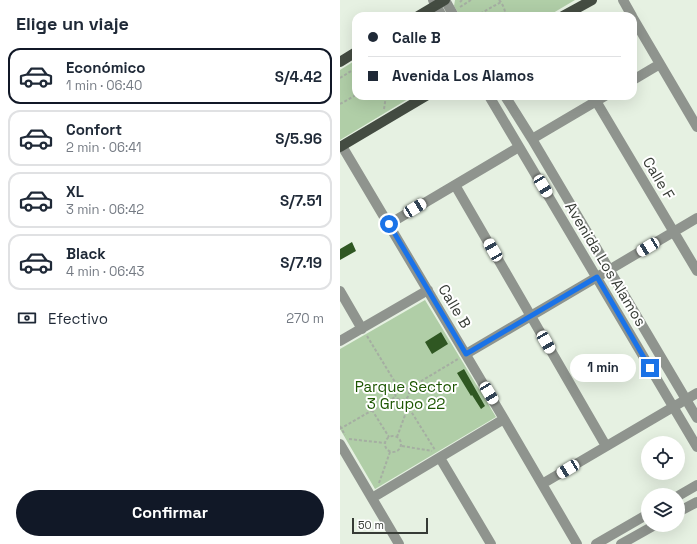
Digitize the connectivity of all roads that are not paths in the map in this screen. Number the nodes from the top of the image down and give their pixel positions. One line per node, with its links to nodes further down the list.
1 (592, 0): 7 (main road)
2 (622, 0): 8 (street)
3 (440, 1): 4 (main road); 5 (street); 6 (street)
4 (424, 12)
5 (441, 12)
6 (450, 12)
7 (570, 12)
8 (629, 12)
9 (637, 25): 12 (street)
10 (352, 54): 11 (main road)
11 (340, 62)
12 (660, 64): 13 (street); 19 (street)
13 (637, 78)
14 (419, 100): 21 (main road)
15 (491, 100): 22 (street, Avenida Los Alamos)
16 (508, 100): 20 (street, Avenida Los Alamos)
17 (598, 100): 20 (street)
18 (601, 100): 26 (street, Calle F)
19 (697, 127)
20 (532, 139): 27 (street, Avenida Los Alamos)
21 (341, 146): 25 (street, Calle B)
22 (520, 147): 23 (street); 29 (street, Avenida Los Alamos)
23 (455, 185): 25 (street); 32 (street)
24 (697, 218): 26 (street)
25 (389, 224): 30 (street, Calle B)
26 (674, 232): 27 (street); 28 (street, Calle F)
27 (610, 270): 29 (street); 37 (street, Avenida Los Alamos)
28 (697, 271)
29 (597, 277): 32 (street); 38 (street, Avenida Los Alamos)
30 (428, 290): 33 (street); 35 (street, Calle B)
31 (340, 291): 33 (street)
32 (531, 316): 35 (street); 42 (street)
33 (362, 329): 34 (street)
34 (340, 342)
35 (466, 354): 40 (street, Calle B)
36 (697, 393): 37 (street)
37 (686, 399): 38 (street); 39 (street, Avenida Los Alamos)
38 (673, 407): 42 (street); 43 (street, Avenida Los Alamos)
39 (697, 418)
40 (504, 419): 44 (street); 45 (street, Calle B)
41 (344, 441): 48 (street)
42 (606, 446): 45 (street)
43 (697, 447)
44 (438, 455): 48 (street); 54 (street)
45 (542, 484): 55 (street, Calle B)
46 (697, 485): 47 (street)
47 (685, 492)
48 (372, 498): 53 (street)
49 (697, 502): 50 (street)
50 (685, 508)
51 (641, 518): 56 (street)
52 (642, 532): 57 (street)
53 (399, 544)
54 (491, 544)
55 (577, 544)
56 (596, 544)
57 (621, 544)

